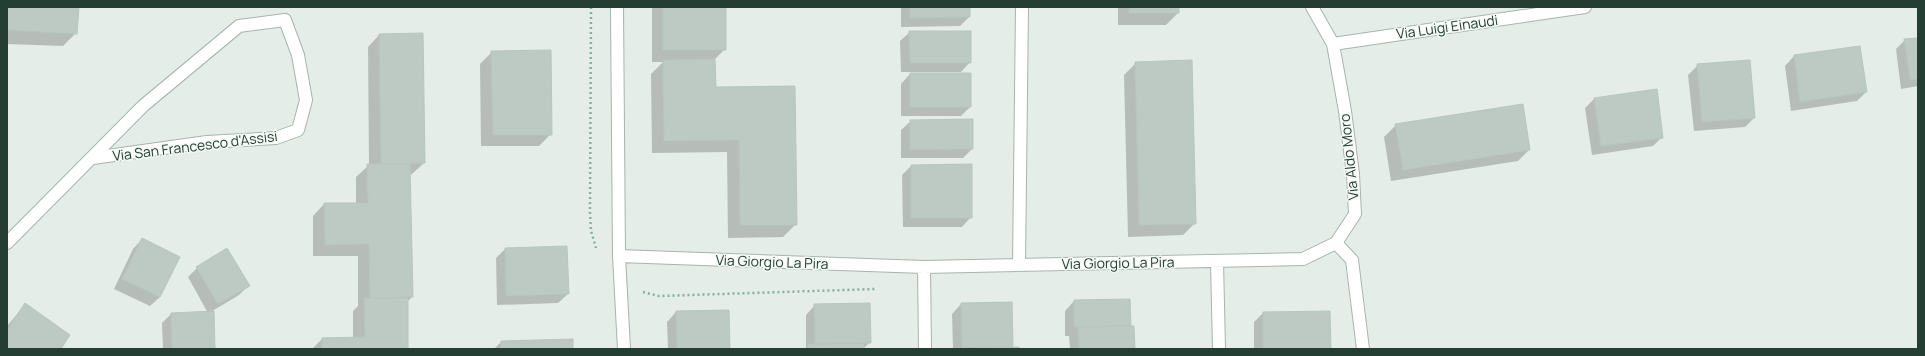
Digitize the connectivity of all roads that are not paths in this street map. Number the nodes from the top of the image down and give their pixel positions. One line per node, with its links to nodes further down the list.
1 (617, 7): 9 (street)
2 (1022, 7): 11 (street)
3 (1312, 7): 5 (street, Via Aldo Moro)
4 (1585, 7): 5 (street, Via Luigi Einaudi)
5 (1333, 44): 8 (street, Via Aldo Moro)
6 (93, 158): 6 (street, Via San Francesco d'Assisi); 7 (street, Via San Francesco d'Assisi)
7 (7, 243)
8 (1336, 243): 10 (street, Via Giorgio La Pira); 16 (street)
9 (620, 256): 12 (street, Via Giorgio La Pira); 13 (street)
10 (1217, 261): 11 (street, Via Giorgio La Pira); 15 (street)
11 (1019, 265): 12 (street, Via Giorgio La Pira)
12 (924, 267): 14 (street)
13 (624, 349)
14 (925, 349)
15 (1219, 349)
16 (1363, 349)

